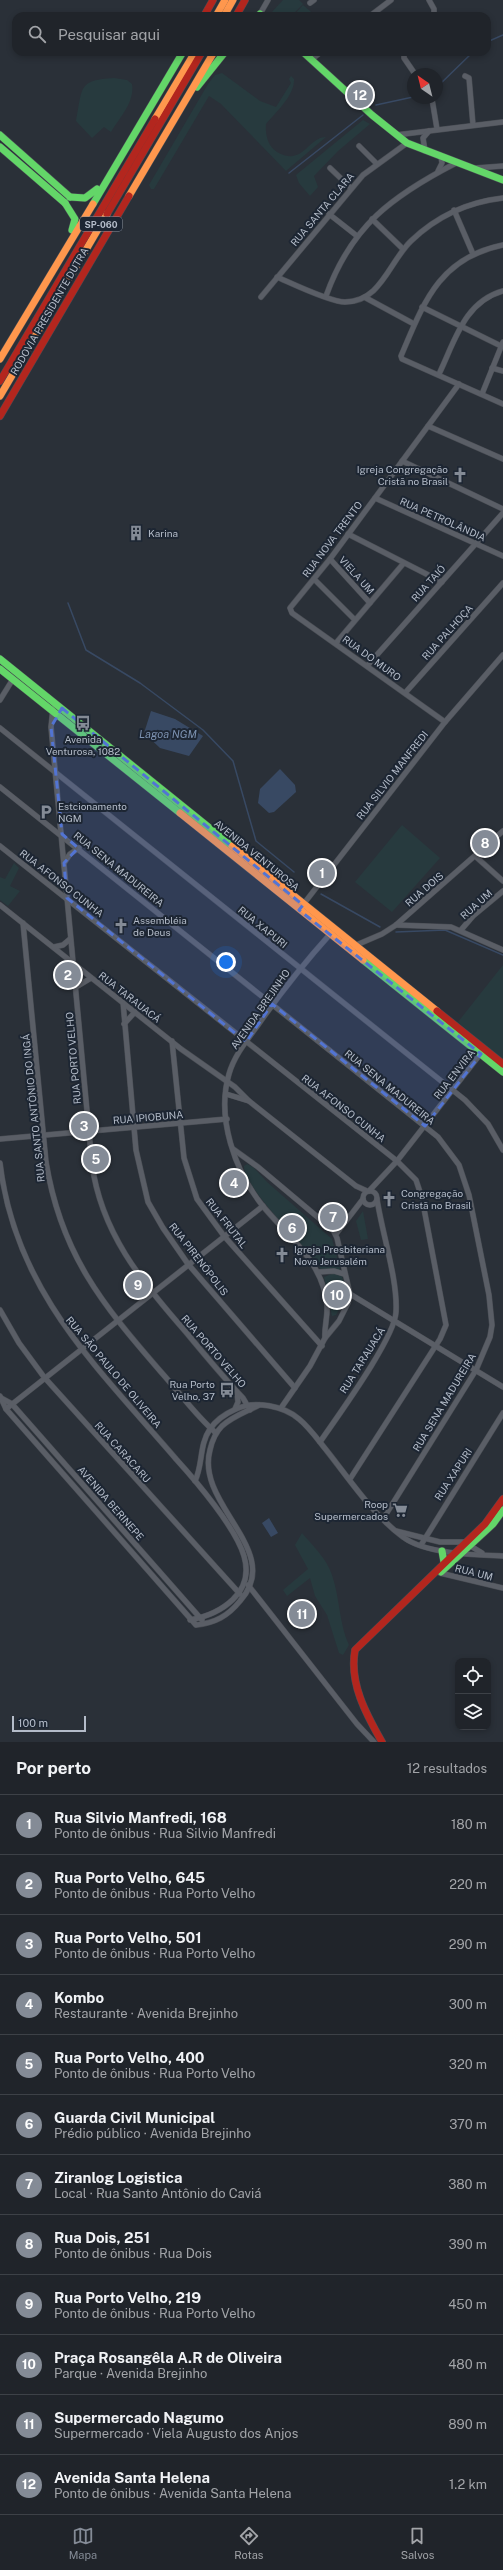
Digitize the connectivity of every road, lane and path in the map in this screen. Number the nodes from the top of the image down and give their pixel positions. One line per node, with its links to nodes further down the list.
1 (213, 0): 8 (main road)
2 (225, 0): 9 (main road)
3 (233, 0): 10 (main road)
4 (245, 0): 11 (main road)
5 (268, 0): 12 (street)
6 (392, 0): 13 (street)
7 (429, 0): 14 (street)
8 (206, 12)
9 (218, 12)
10 (226, 12)
11 (238, 12)
12 (262, 12)
13 (376, 12)
14 (434, 12)
15 (180, 56): 38 (main road, SP-060)
16 (192, 56): 70 (main road, RODOVIA PRESIDENTE DUTRA / SP-060)
17 (200, 56): 73 (main road, RODOVIA PRESIDENTE DUTRA / SP-060)
18 (212, 56): 26 (main road, RODOVIA PRESIDENTE DUTRA / SP-060)
19 (222, 56): 26 (main road)
20 (307, 56): 23 (main road)
21 (316, 56): 23 (street)
22 (404, 56): 24 (street)
23 (311, 60): 33 (main road)
24 (411, 68)
25 (465, 76): 29 (street)
26 (186, 98): 75 (main road, RODOVIA PRESIDENTE DUTRA / SP-060)
27 (433, 104): 30 (street)
28 (503, 122): 29 (street)
29 (473, 126): 30 (street)
30 (437, 129): 31 (street)
31 (430, 130): 33 (street); 37 (street)
32 (0, 135): 38 (main road)
33 (395, 135): 34 (main road)
34 (407, 143): 37 (main road); 41 (street, RUA SANTA CLARA)
35 (359, 146): 41 (street)
36 (0, 147): 56 (main road)
37 (425, 151): 39 (main road)
38 (122, 154): 56 (main road, SP-060)
39 (441, 157): 40 (main road); 45 (street)
40 (456, 163): 44 (main road); 45 (street)
41 (377, 164): 47 (street, RUA SANTA CLARA)
42 (503, 166): 44 (street)
43 (330, 168): 47 (street)
44 (474, 168): 46 (main road)
45 (436, 173): 51 (street)
46 (503, 180)
47 (351, 188): 50 (street, RUA SANTA CLARA)
48 (502, 198): 49 (street)
49 (454, 210): 54 (street); 55 (street)
50 (329, 214): 52 (street); 57 (street, RUA SANTA CLARA)
51 (372, 219): 52 (street); 54 (street)
52 (357, 236): 59 (street)
53 (503, 245): 55 (street)
54 (403, 249): 61 (street)
55 (473, 254): 62 (street)
56 (51, 273): 66 (main road, SP-060)
57 (277, 277): 59 (street); 60 (street, RUA SANTA CLARA)
58 (503, 291): 64 (street)
59 (326, 296): 61 (street)
60 (261, 297)
61 (366, 298): 63 (street)
62 (422, 307): 63 (street); 64 (street)
63 (414, 324): 69 (street)
64 (462, 326): 65 (street); 69 (street)
65 (502, 344): 67 (street)
66 (0, 359)
67 (492, 368): 68 (street); 72 (street)
68 (503, 371)
69 (439, 374): 71 (street)
70 (0, 381)
71 (459, 384): 72 (street); 76 (street, RUA NOVA TRENTO)
72 (482, 394): 74 (street)
73 (0, 396)
74 (503, 404)
75 (0, 416)
76 (428, 426): 77 (street); 78 (street, RUA NOVA TRENTO)
77 (503, 459)
78 (402, 461): 79 (street, RUA NOVA TRENTO); 80 (street)
79 (375, 498): 82 (street, RUA NOVA TRENTO); 83 (street, RUA PETROLÂNDIA)
80 (503, 509)
81 (503, 513): 83 (street, RUA TAIÓ)
82 (348, 534): 85 (street, RUA NOVA TRENTO); 86 (street)
83 (476, 544): 84 (street, RUA PETROLÂNDIA); 88 (street, RUA TAIÓ)
84 (503, 556)
85 (330, 559): 87 (street, RUA NOVA TRENTO); 90 (street, VIELA UM)
86 (403, 564): 88 (street); 90 (street)
87 (314, 579): 91 (street, RUA NOVA TRENTO); 92 (street)
88 (442, 582): 96 (street, RUA TAIÓ)
89 (503, 583): 99 (street, RUA PALHOÇA)
90 (370, 603): 92 (street)
91 (290, 608): 93 (street, RUA DO MURO)
92 (355, 620): 93 (street)
93 (336, 643): 96 (street, RUA DO MURO)
94 (503, 655): 102 (street, RUA SILVIO MANFREDI)
95 (0, 659): 101 (main road, AVENIDA VENTUROSA)
96 (367, 666): 99 (street, RUA DO MURO)
97 (0, 669): 98 (main road, AVENIDA VENTUROSA)
98 (13, 679): 100 (street); 101 (main road, AVENIDA VENTUROSA)
99 (405, 693): 102 (street, RUA DO MURO)
100 (0, 700)
101 (57, 709): 104 (street, RUA PORTO VELHO); 116 (main road, AVENIDA VENTUROSA)
102 (445, 722): 116 (street, RUA SILVIO MANFREDI)
103 (0, 728): 104 (street, RUA XAPURI)
104 (55, 771): 107 (street, RUA PORTO VELHO); 128 (street, RUA XAPURI)
105 (0, 787): 107 (street, RUA SENA MADUREIRA)
106 (503, 831): 110 (street, RUA DOIS)
107 (62, 834): 109 (street, RUA SENA MADUREIRA); 111 (street, RUA PORTO VELHO)
108 (0, 846): 114 (street, RUA AFONSO CUNHA)
109 (79, 848): 111 (street); 132 (street, RUA SENA MADUREIRA)
110 (475, 856): 112 (street); 118 (street, RUA DOIS)
111 (64, 863): 114 (street, RUA PORTO VELHO)
112 (503, 881)
113 (503, 891): 120 (street, RUA UM)
114 (66, 898): 122 (street, RUA PORTO VELHO); 136 (street, RUA AFONSO CUNHA)
115 (0, 904): 117 (street, RUA TARAUACÁ)
116 (301, 907): 121 (main road, AVENIDA VENTUROSA)
117 (23, 923): 119 (street, RUA TARAUACÁ); 123 (street, RUA SANTO ANTÔNIO DO INGÁ)
118 (396, 925): 120 (street); 125 (street, RUA DOIS)
119 (32, 930): 123 (street); 124 (street, RUA TARAUACÁ)
120 (461, 930): 126 (street)
121 (332, 932): 125 (main road, AVENIDA VENTUROSA); 128 (street, AVENIDA BREJINHO)
122 (70, 939): 124 (street); 127 (street, RUA PORTO VELHO)
123 (26, 942): 151 (street, RUA SANTO ANTÔNIO DO INGÁ)
124 (54, 947): 127 (street, RUA TARAUACÁ)
125 (351, 947): 138 (main road, AVENIDA VENTUROSA)
126 (503, 950)
127 (72, 962): 129 (street, RUA TARAUACÁ); 130 (street, RUA PORTO VELHO)
128 (300, 968): 132 (street, AVENIDA BREJINHO); 143 (street, RUA XAPURI)
129 (91, 978): 130 (street); 131 (street, RUA TARAUACÁ)
130 (76, 987): 150 (street, RUA PORTO VELHO)
131 (123, 1002): 133 (street, RUA TARAUACÁ); 134 (street, RUA PIRENÓPOLIS)
132 (272, 1004): 136 (street, AVENIDA BREJINHO); 148 (street, RUA SENA MADUREIRA)
133 (135, 1012): 134 (street); 135 (street, RUA TARAUACÁ)
134 (124, 1024): 149 (street, RUA PIRENÓPOLIS)
135 (172, 1041): 137 (street, RUA TARAUACÁ); 139 (street, RUA FRUTAL)
136 (246, 1042): 142 (street, AVENIDA BREJINHO); 155 (street, RUA AFONSO CUNHA)
137 (181, 1049): 139 (street); 142 (street, RUA TARAUACÁ)
138 (483, 1052): 140 (main road, AVENIDA VENTUROSA); 141 (main road, AVENIDA VENTUROSA); 143 (street, RUA ENVIRA)
139 (174, 1059): 147 (street, RUA FRUTAL)
140 (503, 1064)
141 (503, 1072)
142 (227, 1082): 144 (street, AVENIDA BREJINHO); 145 (street, RUA TARAUACÁ)
143 (453, 1090): 148 (street, RUA ENVIRA); 154 (street, RUA XAPURI)
144 (226, 1094): 145 (street, RUA TARAUACÁ); 146 (street, AVENIDA BREJINHO)
145 (249, 1101): 158 (street, RUA TARAUACÁ)
146 (227, 1119): 147 (street, RUA IPIOBUNA); 153 (street, AVENIDA BREJINHO)
147 (180, 1124): 149 (street, RUA IPIOBUNA); 167 (street, RUA FRUTAL)
148 (425, 1126): 155 (street, RUA ENVIRA); 180 (street, RUA SENA MADUREIRA)
149 (133, 1128): 150 (street, RUA IPIOBUNA); 168 (street, RUA PIRENÓPOLIS)
150 (88, 1131): 151 (street, RUA IPIOBUNA); 171 (street, RUA PORTO VELHO)
151 (43, 1135): 152 (street, RUA IPIOBUNA); 174 (street, RUA SANTO ANTÔNIO DO INGÁ)
152 (0, 1139)
153 (232, 1149): 164 (street, AVENIDA BREJINHO); 166 (street)
154 (503, 1150)
155 (397, 1161): 157 (street, RUA ENVIRA); 178 (street, RUA AFONSO CUNHA)
156 (0, 1163): 179 (street, RUA SÃO PAULO DE OLIVEIRA)
157 (377, 1184): 159 (street, RUA ENVIRA); 160 (street, RUA ENVIRA)
158 (356, 1186): 159 (street, RUA TARAUACÁ); 162 (street, RUA TARAUACÁ)
159 (368, 1191): 160 (street, RUA TARAUACÁ); 162 (street, RUA ENVIRA)
160 (375, 1193): 161 (street, RUA TARAUACÁ)
161 (377, 1199): 163 (street); 165 (street, RUA TARAUACÁ)
162 (364, 1200): 163 (street); 166 (street)
163 (372, 1205): 165 (street)
164 (263, 1206): 167 (street); 169 (street, AVENIDA BREJINHO)
165 (378, 1210): 175 (street, RUA TARAUACÁ)
166 (336, 1234): 170 (street)
167 (224, 1236): 168 (street); 177 (street, RUA FRUTAL)
168 (188, 1264): 171 (street); 183 (street, RUA PIRENÓPOLIS)
169 (319, 1272): 170 (street); 176 (street, AVENIDA BREJINHO)
170 (344, 1274): 172 (street)
171 (152, 1292): 174 (street); 184 (street, RUA PORTO VELHO)
172 (350, 1294): 175 (street); 176 (street)
173 (0, 1310): 181 (street, RUA CARACARU)
174 (116, 1320): 179 (street); 192 (street, RUA SANTO ANTÔNIO DO INGÁ)
175 (396, 1320): 178 (street); 194 (street, RUA TARAUACÁ)
176 (325, 1338): 177 (street)
177 (322, 1346): 183 (street)
178 (436, 1346): 180 (street); 195 (street, RUA AFONSO CUNHA)
179 (81, 1348): 181 (street); 196 (street, RUA SÃO PAULO DE OLIVEIRA)
180 (476, 1370): 182 (street); 199 (street, RUA SENA MADUREIRA)
181 (44, 1377): 186 (street); 214 (street, RUA CARACARU)
182 (503, 1387)
183 (295, 1388): 188 (street)
184 (237, 1391): 187 (street, RUA PORTO VELHO); 190 (street)
185 (0, 1397): 186 (street, AVENIDA BERINEPE); 189 (street, AVENIDA BERINEPE)
186 (12, 1404): 189 (street); 216 (street, AVENIDA BERINEPE)
187 (249, 1407): 188 (street); 190 (street); 193 (street)
188 (281, 1408): 194 (street)
189 (6, 1409): 217 (street, AVENIDA BERINEPE)
190 (235, 1409): 192 (street)
191 (503, 1413): 201 (street, RUA XAPURI)
192 (210, 1428): 193 (street, RUA SANTO ANTÔNIO DO INGÁ); 196 (street)
193 (216, 1433): 211 (street)
194 (320, 1442): 195 (street)
195 (350, 1479): 199 (street)
196 (195, 1481): 210 (street, RUA SÃO PAULO DE OLIVEIRA)
197 (503, 1500): 202 (main road)
198 (503, 1510): 202 (main road)
199 (383, 1519): 200 (street)
200 (396, 1531): 201 (street); 203 (street)
201 (424, 1538): 202 (street); 203 (street, RUA XAPURI)
202 (467, 1543): 205 (main road); 206 (street)
203 (421, 1545): 204 (street)
204 (442, 1551): 205 (street); 208 (main road)
205 (456, 1554): 206 (street); 208 (main road); 209 (main road)
206 (483, 1554): 207 (street)
207 (503, 1556)
208 (444, 1562): 212 (main road)
209 (440, 1573): 212 (main road); 213 (street, RUA UM)
210 (244, 1582): 211 (street); 214 (street)
211 (250, 1586): 215 (street); 219 (street)
212 (423, 1586): 219 (main road)
213 (503, 1588)
214 (238, 1593): 215 (street, RUA CARACARU); 216 (street)
215 (244, 1597): 218 (street)
216 (201, 1618): 217 (street); 218 (street, AVENIDA BERINEPE)
217 (190, 1620): 218 (street, AVENIDA BERINEPE)
218 (205, 1624)
219 (379, 1742)

